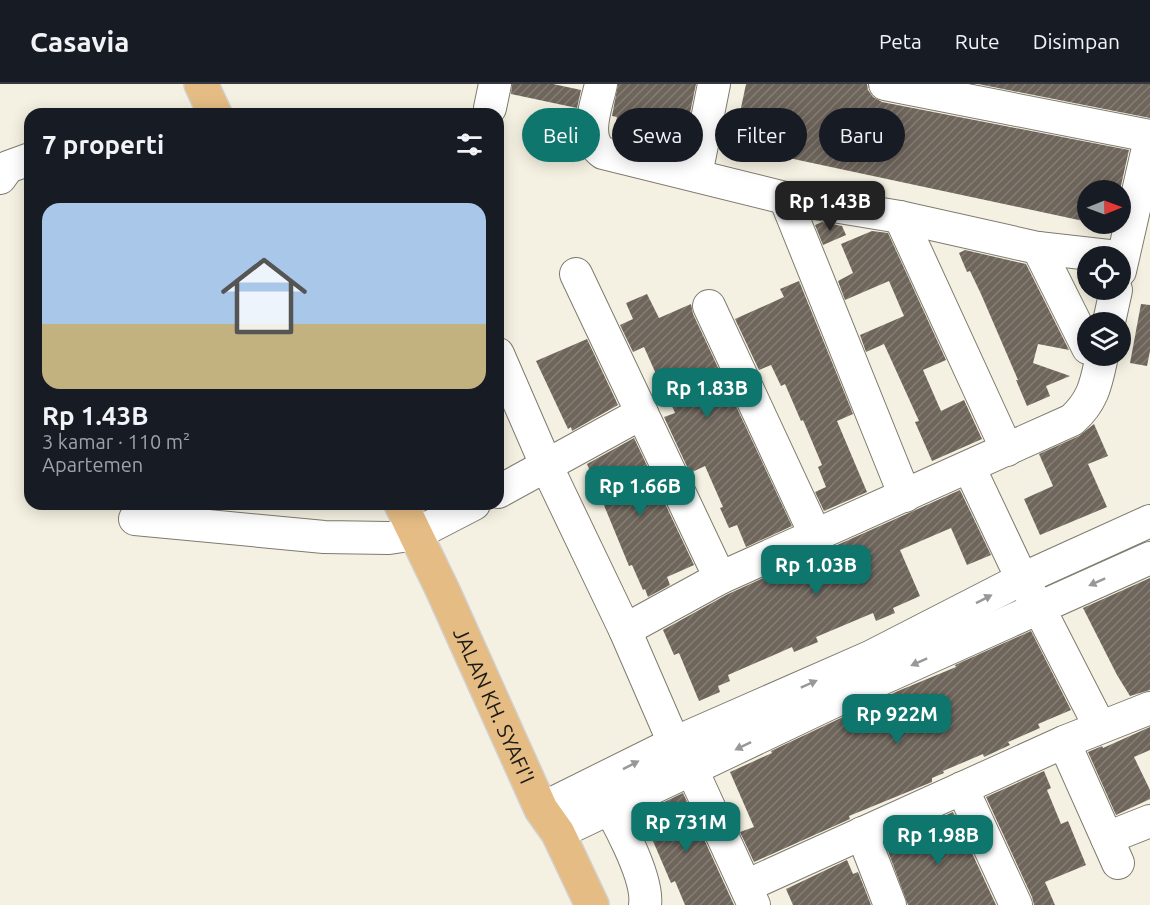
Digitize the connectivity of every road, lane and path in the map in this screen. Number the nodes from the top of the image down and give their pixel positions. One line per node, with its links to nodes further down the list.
1 (201, 84): 5 (main road)
2 (601, 84): 8 (street)
3 (714, 84): 8 (street)
4 (885, 84): 6 (street)
5 (212, 108)
6 (1150, 138): 12 (street)
7 (24, 161): 9 (street)
8 (696, 175): 10 (street)
9 (0, 178)
10 (785, 198): 11 (street); 25 (street)
11 (900, 217): 13 (street); 21 (street)
12 (1128, 246)
13 (1038, 248): 14 (street); 17 (street)
14 (1077, 254)
15 (576, 274): 20 (street)
16 (709, 306): 31 (street)
17 (1077, 323)
18 (1095, 366): 21 (street)
19 (504, 368): 22 (street)
20 (642, 413): 22 (street); 33 (street)
21 (1007, 450): 23 (street)
22 (547, 466): 24 (street); 36 (street)
23 (969, 467): 25 (street); 34 (street)
24 (504, 489)
25 (905, 496): 31 (street)
26 (404, 510): 30 (main road, JALAN KH. SYAFI'I)
27 (462, 510): 30 (street)
28 (135, 519): 30 (street)
29 (1150, 521): 34 (street)
30 (416, 534): 45 (main road, JALAN KH. SYAFI'I)
31 (814, 534): 33 (street)
32 (1150, 558): 35 (street, one-way to 35)
33 (720, 578): 36 (street)
34 (1022, 579): 35 (street); 37 (street, one-way to 34)
35 (1039, 608): 37 (street, one-way to 37); 39 (street)
36 (625, 630): 41 (street)
37 (875, 669): 41 (street, one-way to 37); 42 (street, one-way to 42)
38 (1150, 708): 39 (street)
39 (1100, 728): 40 (street)
40 (1064, 742): 43 (street); 46 (street)
41 (674, 743): 42 (street); 44 (street, one-way to 41)
42 (692, 770): 44 (street); 48 (street)
43 (962, 788): 47 (street); 52 (street)
44 (602, 796): 45 (street); 50 (street)
45 (549, 821): 49 (main road, JALAN KH. SYAFI'I)
46 (1150, 821)
47 (862, 833): 48 (street); 51 (street)
48 (750, 896)
49 (592, 905)
50 (645, 905)
51 (890, 905)
52 (1016, 905)

